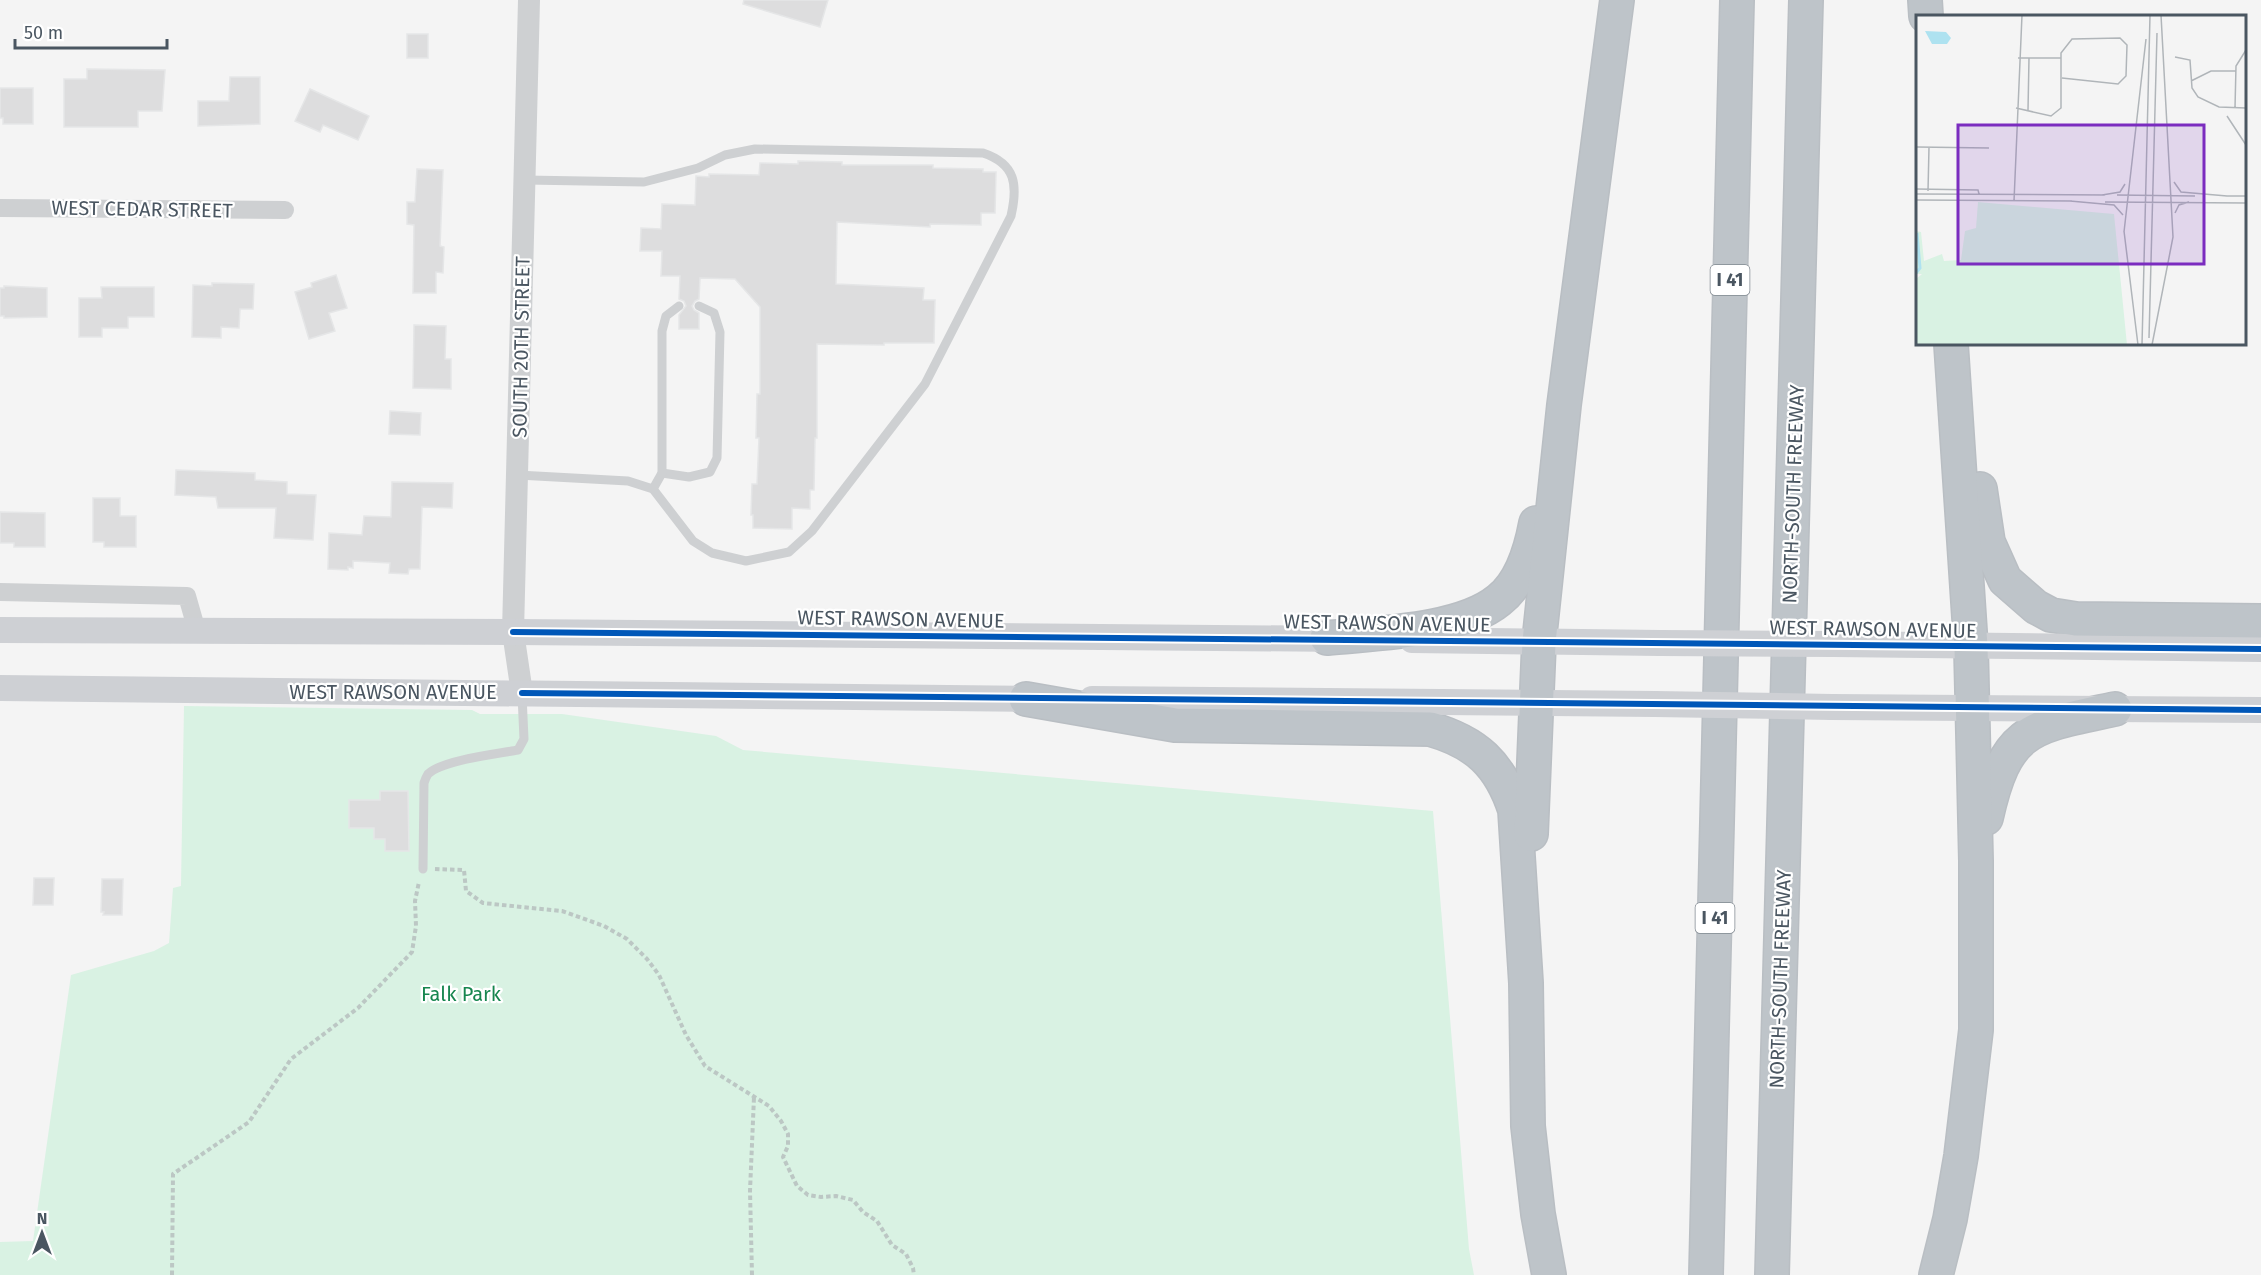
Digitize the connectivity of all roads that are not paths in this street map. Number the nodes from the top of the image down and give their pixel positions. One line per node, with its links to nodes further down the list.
1 (529, 0): 7 (street, SOUTH 20TH STREET)
2 (1617, 0): 14 (highway)
3 (1737, 0): 38 (highway, I 41)
4 (1806, 0): 39 (highway, NORTH-SOUTH FREEWAY)
5 (1925, 0): 6 (highway)
6 (1926, 15)
7 (525, 180): 16 (street, SOUTH 20TH STREET); 17 (lane)
8 (0, 208): 9 (street, WEST CEDAR STREET)
9 (285, 210)
10 (679, 306): 15 (lane)
11 (699, 306): 15 (lane)
12 (1951, 345): 25 (highway)
13 (1957, 345): 19 (highway)
14 (1564, 405): 23 (highway); 24 (highway)
15 (662, 473): 17 (lane)
16 (517, 475): 17 (lane); 22 (street, SOUTH 20TH STREET)
17 (653, 489)
18 (0, 592): 21 (street)
19 (2261, 621)
20 (0, 630): 21 (main road, WEST RAWSON AVENUE)
21 (197, 631): 22 (main road, WEST RAWSON AVENUE)
22 (513, 632): 23 (main road, WEST RAWSON AVENUE); 28 (street, SOUTH 20TH STREET)
23 (1326, 638): 24 (main road, WEST RAWSON AVENUE)
24 (1539, 642): 25 (main road, WEST RAWSON AVENUE, bridge); 30 (highway)
25 (1971, 647): 26 (main road, WEST RAWSON AVENUE); 31 (highway)
26 (2261, 649)
27 (0, 688): 28 (main road, WEST RAWSON AVENUE)
28 (522, 693): 29 (main road, WEST RAWSON AVENUE); 35 (lane)
29 (1026, 699): 30 (main road, WEST RAWSON AVENUE); 36 (highway)
30 (1536, 702): 31 (main road, WEST RAWSON AVENUE, bridge); 36 (highway)
31 (1972, 708): 32 (main road, WEST RAWSON AVENUE); 34 (highway)
32 (2115, 710): 33 (main road, WEST RAWSON AVENUE); 34 (highway)
33 (2261, 710)
34 (1976, 861): 40 (highway)
35 (423, 869)
36 (1526, 983): 37 (highway)
37 (1549, 1275)
38 (1706, 1275)
39 (1772, 1275)
40 (1936, 1275)

